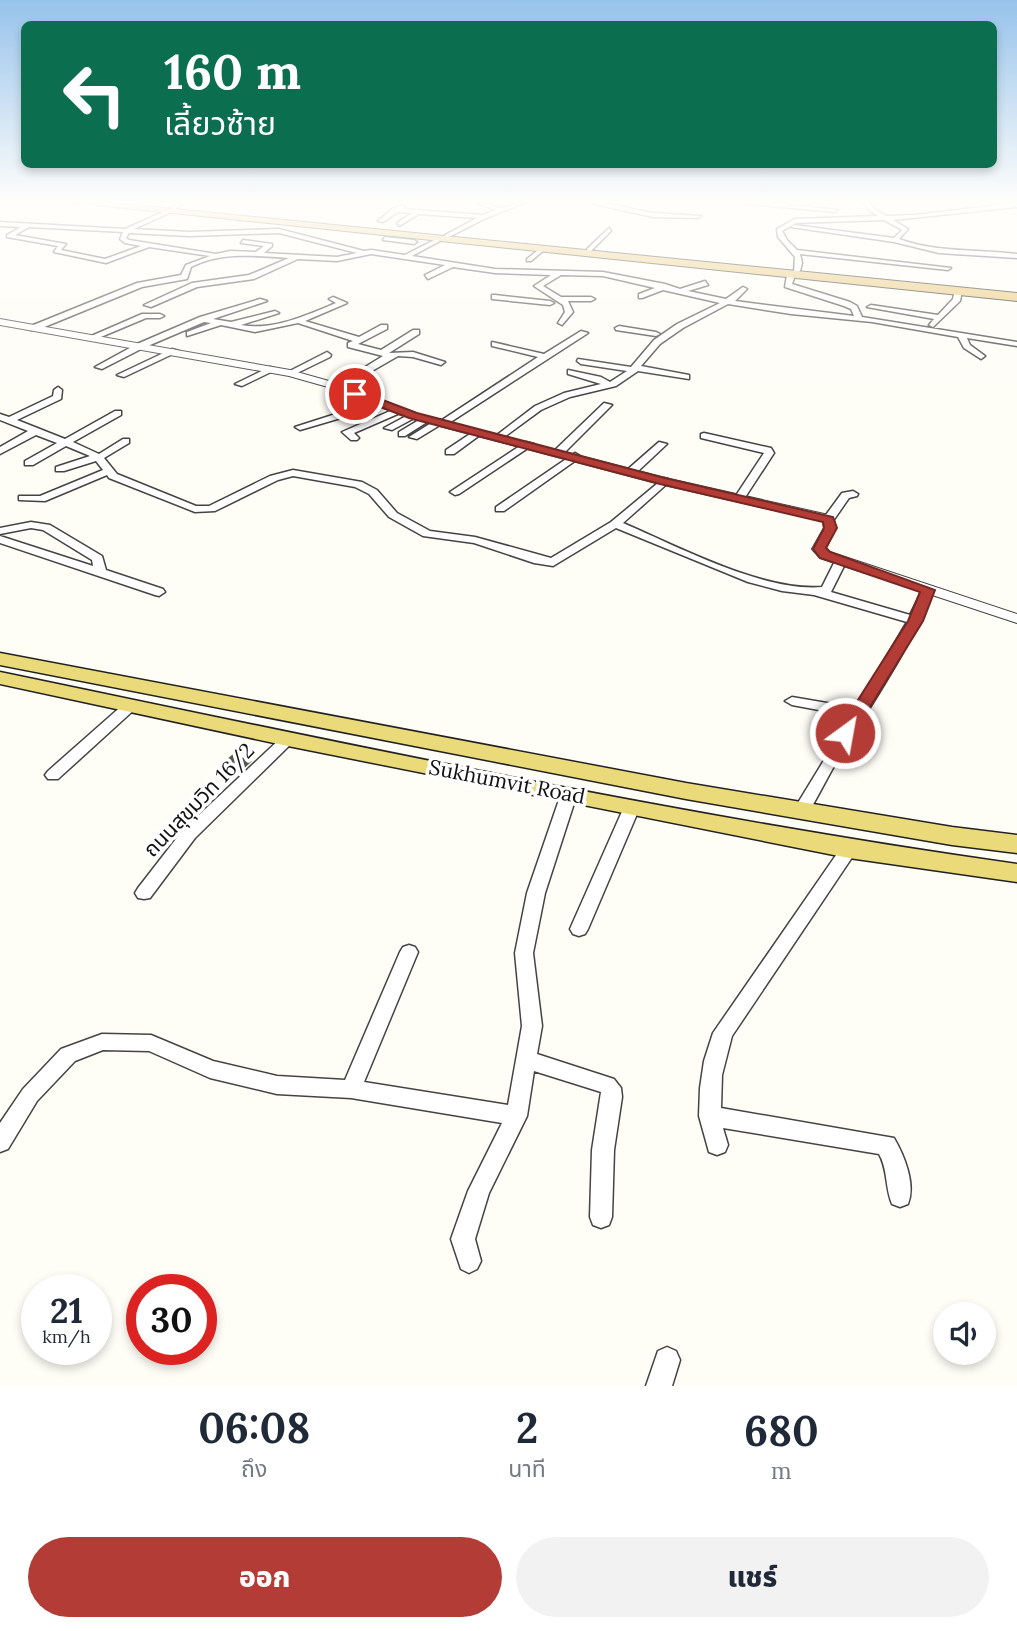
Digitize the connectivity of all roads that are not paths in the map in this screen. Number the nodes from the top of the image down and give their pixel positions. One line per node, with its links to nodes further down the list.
1 (188, 267): 13 (street)
2 (275, 267): 33 (street)
3 (448, 267): 12 (street)
4 (472, 267): 10 (street)
5 (727, 267): 11 (highway)
6 (737, 267): 11 (highway)
7 (796, 267): 11 (street)
8 (934, 267): 9 (street)
9 (948, 268)
10 (561, 272): 15 (street); 16 (street)
11 (793, 273): 19 (highway); 21 (highway); 36 (street)
12 (428, 277)
13 (177, 280): 29 (street); 50 (street)
14 (705, 283): 18 (street)
15 (665, 286): 18 (street); 22 (street)
16 (538, 287): 26 (street); 27 (street)
17 (743, 289): 31 (street)
18 (681, 290): 31 (street)
19 (958, 291): 21 (highway); 38 (street)
20 (1017, 291): 21 (highway)
21 (991, 292): 24 (highway)
22 (642, 296)
23 (495, 297): 26 (street)
24 (1017, 297)
25 (333, 299): 41 (street)
26 (524, 299): 32 (street)
27 (562, 299): 28 (street); 45 (street)
28 (591, 299)
29 (137, 300)
30 (263, 301): 40 (street)
31 (728, 302): 39 (street); 59 (street)
32 (550, 303)
33 (148, 305)
34 (131, 312): 44 (street)
35 (275, 313): 46 (street)
36 (857, 315): 38 (street); 39 (street); 52 (street)
37 (160, 316): 44 (street)
38 (938, 317): 52 (street)
39 (848, 318): 47 (street)
40 (203, 319): 43 (street); 63 (street)
41 (298, 321): 48 (street); 60 (street)
42 (0, 322): 50 (street)
43 (220, 322): 46 (street); 56 (street)
44 (127, 323): 57 (street)
45 (562, 323)
46 (230, 325): 48 (street)
47 (837, 326)
48 (275, 327): 53 (street)
49 (384, 327): 60 (street)
50 (34, 328): 57 (street)
51 (619, 328): 59 (street)
52 (931, 330): 58 (street)
53 (284, 332)
54 (416, 332): 66 (street)
55 (584, 333): 67 (street)
56 (190, 334)
57 (93, 337): 63 (street)
58 (962, 337): 62 (street); 68 (street)
59 (657, 338): 73 (street)
60 (360, 340): 66 (street)
61 (495, 344): 67 (street)
62 (1017, 344)
63 (140, 346): 64 (street); 71 (street)
64 (175, 351): 72 (street); 76 (street)
65 (327, 355): 75 (street)
66 (388, 355): 70 (street); 80 (street)
67 (542, 356): 89 (street)
68 (981, 356)
69 (581, 361): 73 (street)
70 (441, 362)
71 (99, 367)
72 (273, 369): 75 (street); 78 (street)
73 (634, 369): 77 (street); 79 (street)
74 (571, 372): 79 (street)
75 (290, 373): 80 (street)
76 (121, 374)
77 (686, 377)
78 (239, 384)
79 (608, 386): 97 (street)
80 (339, 387): 82 (street)
81 (58, 390): 87 (street)
82 (372, 401): 84 (street); 90 (street)
83 (607, 405): 105 (street)
84 (397, 411): 86 (street); 98 (street)
85 (118, 413): 100 (street)
86 (413, 416): 88 (street); 91 (street)
87 (4, 419): 92 (street)
88 (426, 419): 89 (street); 94 (street)
89 (441, 423): 93 (street); 96 (street)
90 (300, 428)
91 (389, 428)
92 (34, 432): 100 (street); 103 (street)
93 (479, 432): 97 (street); 104 (street)
94 (402, 434)
95 (704, 436): 115 (street)
96 (414, 437)
97 (500, 437): 101 (street)
98 (354, 438)
99 (126, 441): 107 (street)
100 (63, 443): 107 (street); 108 (street)
101 (529, 444): 105 (street); 113 (street)
102 (662, 444): 111 (street)
103 (0, 451)
104 (450, 452)
105 (559, 452): 106 (street)
106 (575, 456): 111 (street); 117 (street)
107 (98, 457): 109 (street); 110 (street)
108 (29, 463)
109 (60, 469)
110 (108, 471): 116 (street); 119 (street)
111 (631, 472): 112 (street)
112 (664, 481): 115 (street); 119 (street)
113 (455, 492)
114 (853, 494): 118 (street)
115 (740, 497): 118 (street)
116 (23, 498)
117 (500, 509)
118 (829, 519): 122 (street)
119 (615, 524): 126 (street)
120 (0, 531): 123 (street)
121 (0, 539): 123 (street)
122 (840, 562): 124 (street); 126 (street)
123 (100, 571): 125 (street)
124 (928, 590): 127 (street); 128 (street)
125 (159, 592)
126 (818, 592): 128 (street)
127 (1017, 619)
128 (916, 621): 133 (street)
129 (0, 659): 138 (main road, Sukhumvit Road)
130 (0, 678): 132 (main road, Sukhumvit Road)
131 (792, 701): 133 (street)
132 (131, 706): 134 (main road, Sukhumvit Road); 135 (street)
133 (858, 713): 138 (street)
134 (288, 739): 136 (main road, Sukhumvit Road); 142 (street, ถนนสุขุมวิท 16/2)
135 (53, 775)
136 (569, 794): 137 (main road, Sukhumvit Road); 145 (street)
137 (632, 807): 140 (main road, Sukhumvit Road); 143 (street)
138 (801, 811): 139 (main road, Sukhumvit Road)
139 (1017, 844)
140 (849, 849): 141 (main road, Sukhumvit Road); 148 (street)
141 (1017, 873)
142 (144, 892)
143 (579, 929)
144 (409, 952): 146 (street)
145 (527, 1060): 147 (street); 152 (street)
146 (351, 1089): 147 (street); 149 (street)
147 (516, 1116): 153 (street)
148 (710, 1116): 150 (street); 151 (street)
149 (0, 1142)
150 (717, 1145)
151 (900, 1196)
152 (601, 1217)
153 (469, 1261)
154 (667, 1360): 155 (street)
155 (659, 1386)

